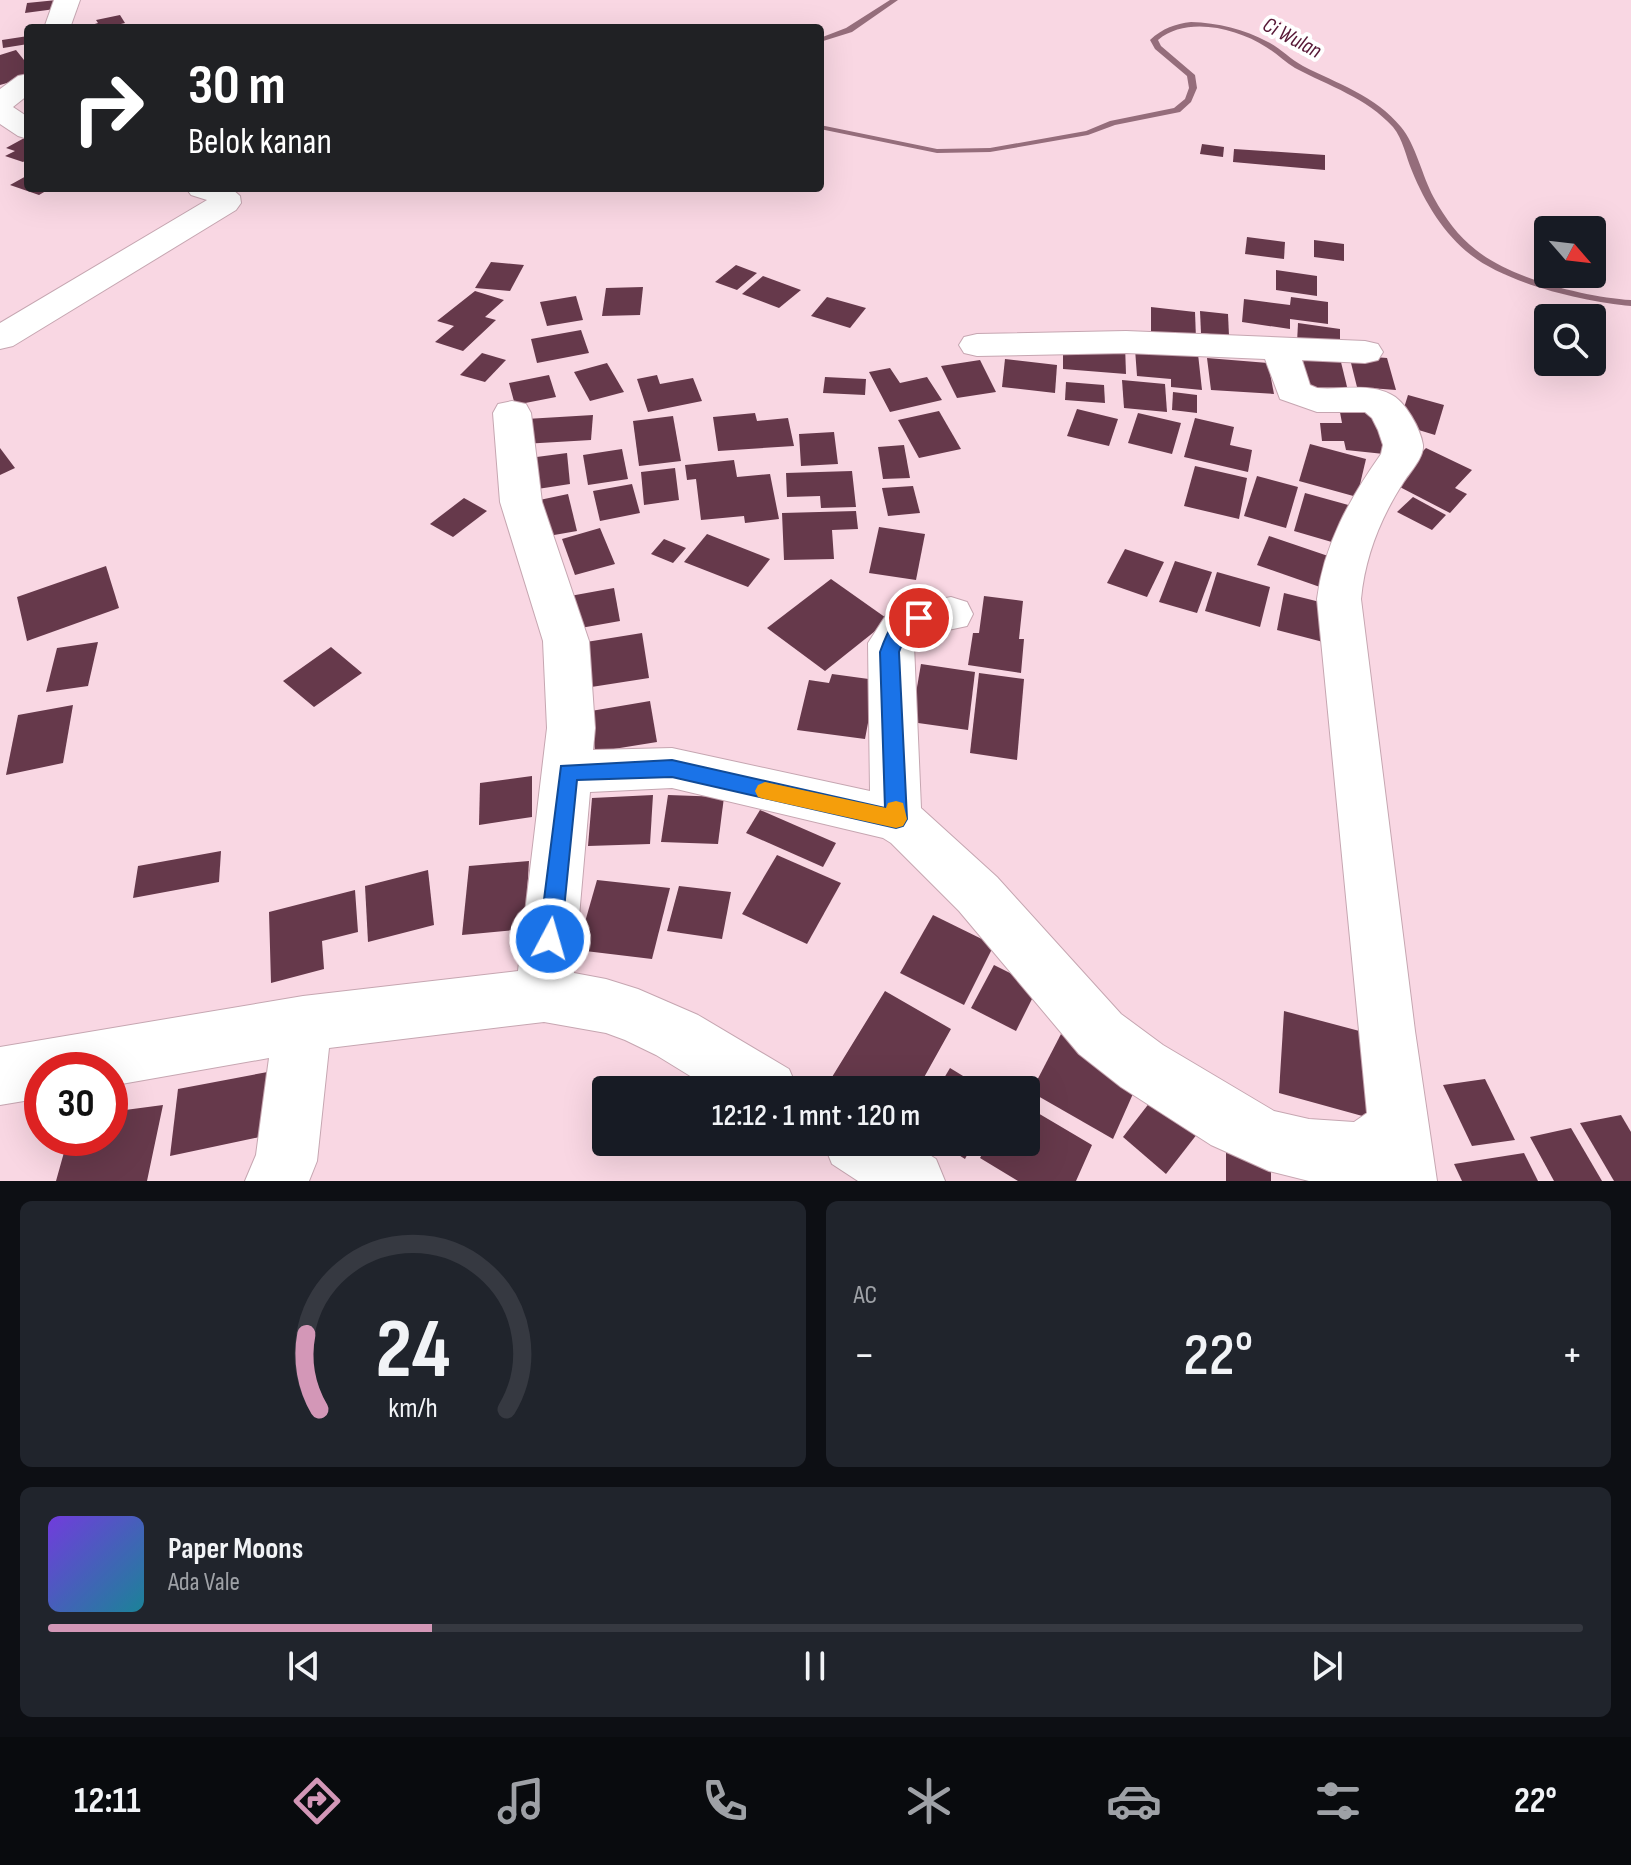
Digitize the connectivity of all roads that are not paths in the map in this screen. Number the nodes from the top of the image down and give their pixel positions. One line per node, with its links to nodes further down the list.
1 (67, 0): 2 (street)
2 (58, 24)
3 (24, 85): 4 (street)
4 (0, 103)
5 (0, 111): 6 (street)
6 (24, 127)
7 (213, 192): 8 (street)
8 (0, 338)
9 (977, 345): 10 (street)
10 (1280, 348): 11 (street); 20 (street)
11 (1365, 352)
12 (512, 413): 14 (street)
13 (951, 614): 15 (street)
14 (568, 772): 15 (street); 16 (street)
15 (896, 819): 20 (street)
16 (544, 995): 17 (street); 19 (street)
17 (303, 1024): 18 (street); 22 (street)
18 (0, 1076)
19 (745, 1076)
20 (1400, 1126): 24 (street)
21 (876, 1156): 23 (street)
22 (276, 1181)
23 (914, 1181)
24 (1406, 1181)

